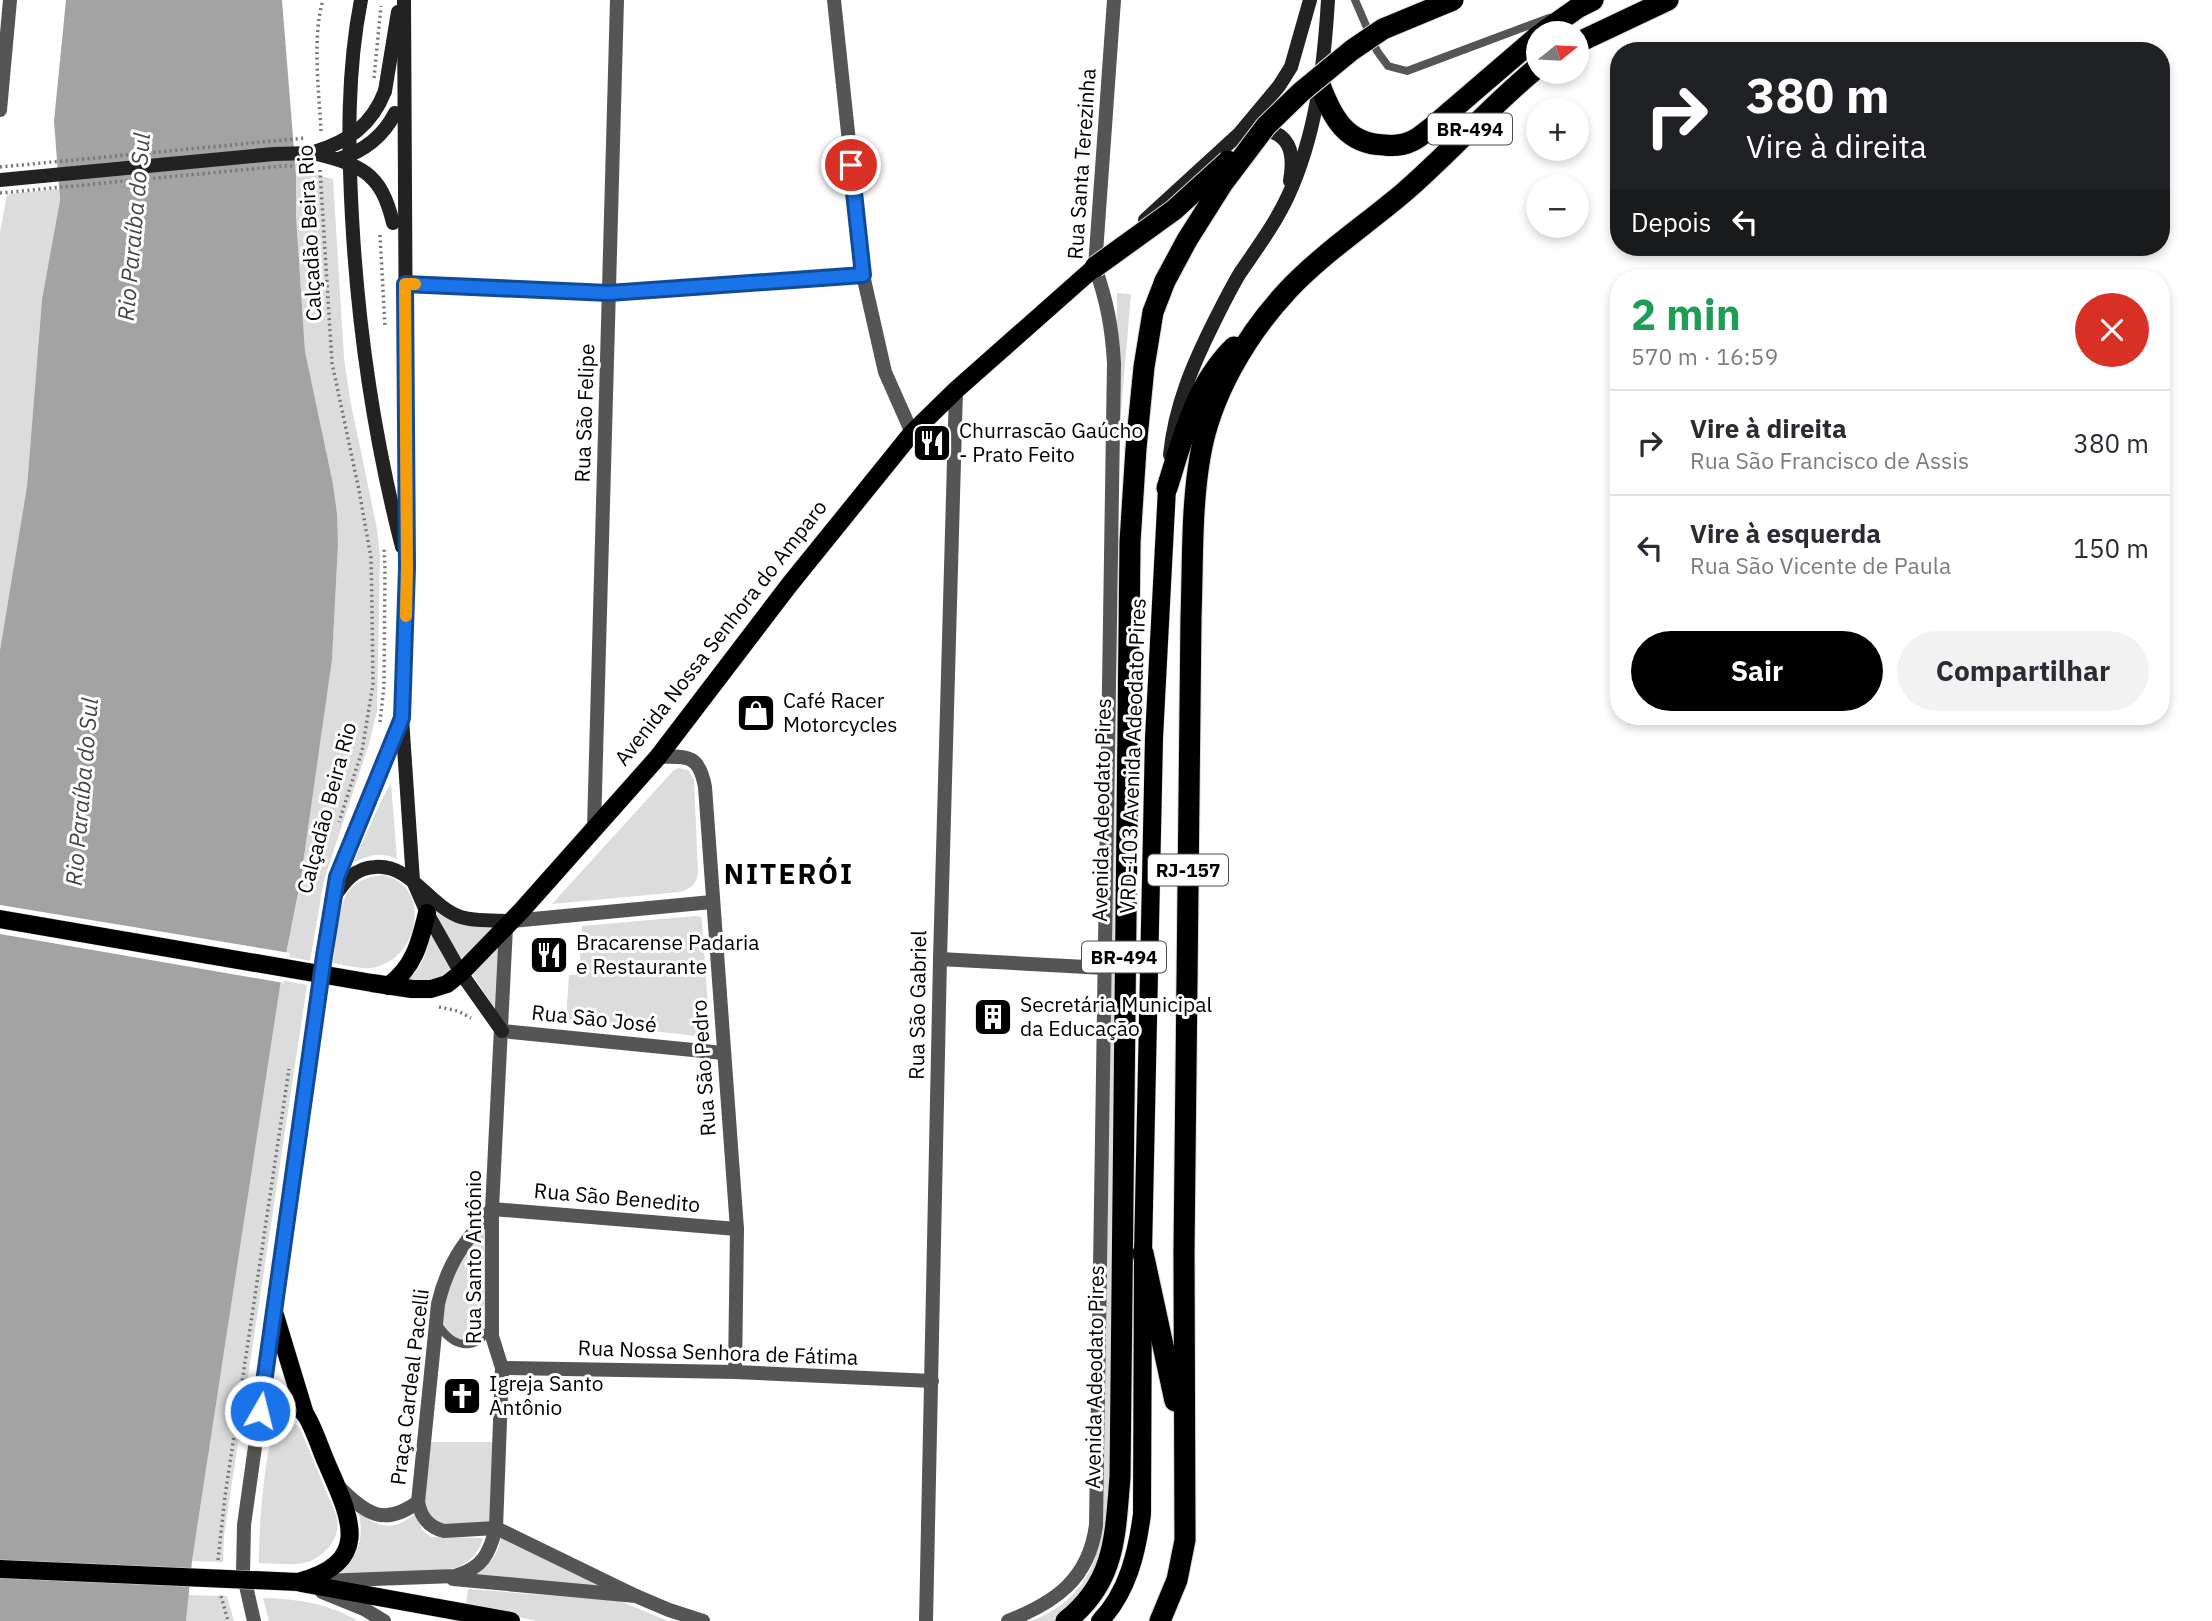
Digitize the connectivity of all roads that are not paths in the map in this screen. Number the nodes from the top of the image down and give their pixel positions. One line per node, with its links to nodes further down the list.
1 (10, 0): 14 (street)
2 (361, 0): 37 (main road)
3 (402, 0): 18 (main road); 23 (main road, bridge)
4 (617, 0): 32 (street, Rua São Felipe)
5 (834, 0): 30 (street)
6 (1114, 0): 29 (street, Rua Santa Terezinha)
7 (1310, 0): 22 (main road)
8 (1328, 0): 19 (main road, VRD-103 Avenida Adeodato Pires / BR-494)
9 (1355, 0): 12 (lane)
10 (1453, 0): 21 (highway, bridge)
11 (1668, 0): 15 (highway)
12 (1586, 3): 13 (highway)
13 (1560, 21)
14 (4, 23): 20 (street)
15 (1589, 37)
16 (1526, 47): 19 (highway)
17 (1526, 77): 26 (highway, BR-494)
18 (404, 83): 24 (main road, bridge); 28 (main road)
19 (1320, 85): 27 (main road, VRD-103 Avenida Adeodato Pires / BR-494)
20 (0, 110)
21 (1266, 126): 29 (highway, bridge); 78 (highway, Avenida Adeodato Pires / BR-494, bridge)
22 (1239, 134): 27 (main road); 29 (main road)
23 (316, 155): 24 (main road, bridge); 25 (main road)
24 (339, 159): 28 (main road, bridge)
25 (0, 180)
26 (1403, 193): 33 (highway, RJ-157)
27 (1288, 197): 36 (main road, VRD-103 Avenida Adeodato Pires / BR-494)
28 (404, 265): 31 (main road)
29 (1095, 267): 34 (main road, Avenida Nossa Senhora do Amparo); 48 (street, Rua Santa Terezinha)
30 (863, 275): 32 (street); 35 (street)
31 (405, 284): 32 (street); 37 (main road)
32 (609, 293): 40 (street, Rua São Felipe)
33 (1265, 317): 36 (highway); 64 (highway, RJ-157)
34 (956, 390): 35 (main road, Avenida Nossa Senhora do Amparo); 47 (street, Rua São Gabriel)
35 (912, 433): 39 (main road, Avenida Nossa Senhora do Amparo)
36 (1167, 488): 55 (main road, VRD-103 Avenida Adeodato Pires / BR-494)
37 (407, 568): 38 (main road)
38 (402, 718): 41 (main road); 42 (street)
39 (657, 757): 40 (main road, Avenida Nossa Senhora do Amparo); 43 (street, Rua São Pedro)
40 (594, 828): 46 (main road, Avenida Nossa Senhora do Amparo)
41 (413, 881): 42 (main road); 44 (main road); 46 (main road)
42 (333, 899): 56 (street)
43 (712, 902): 46 (street); 52 (street, Rua São Pedro)
44 (427, 913): 49 (main road); 50 (main road)
45 (0, 919): 50 (main road, Avenida Nossa Senhora do Amparo, bridge)
46 (509, 924): 49 (main road, Avenida Nossa Senhora do Amparo); 51 (street, Rua Santo Antônio)
47 (940, 959): 48 (street); 61 (street, Rua São Gabriel)
48 (1105, 968): 77 (street, Rua Santa Terezinha)
49 (461, 973): 50 (main road, Avenida Nossa Senhora do Amparo); 51 (main road)
50 (380, 985)
51 (502, 1031): 52 (street, Rua São José); 53 (street, Rua Santo Antônio)
52 (723, 1054): 54 (street, Rua São Pedro)
53 (492, 1209): 54 (street, Rua São Benedito); 57 (street, Praça Cardeal Pacelli); 58 (street, Rua Santo Antônio)
54 (737, 1229): 60 (street, Rua São Pedro)
55 (1143, 1253): 64 (highway); 79 (main road, VRD-103 Avenida Adeodato Pires / BR-494)
56 (274, 1312): 62 (street); 63 (main road)
57 (437, 1322): 58 (lane); 66 (street, Praça Cardeal Pacelli)
58 (492, 1325): 59 (street, Rua Santo Antônio)
59 (502, 1368): 60 (street, Rua Nossa Senhora de Fátima); 67 (street, Rua Santo Antônio)
60 (735, 1372): 61 (street, Rua Nossa Senhora de Fátima)
61 (932, 1381): 76 (street, Rua São Gabriel)
62 (260, 1411): 63 (main road); 72 (street)
63 (305, 1414): 65 (main road)
64 (1183, 1437): 80 (highway, RJ-157)
65 (335, 1483): 66 (street); 70 (main road)
66 (418, 1502): 67 (street)
67 (496, 1528): 69 (street, Rua Santo Antônio); 71 (street)
68 (0, 1569): 70 (main road, bridge)
69 (441, 1578): 70 (street, Rua Santo Antônio); 71 (street)
70 (298, 1582): 73 (street); 74 (main road)
71 (636, 1595): 75 (street)
72 (254, 1621)
73 (384, 1621)
74 (511, 1621)
75 (703, 1621)
76 (926, 1621)
77 (1009, 1621)
78 (1066, 1621)
79 (1100, 1621)
80 (1160, 1621)

